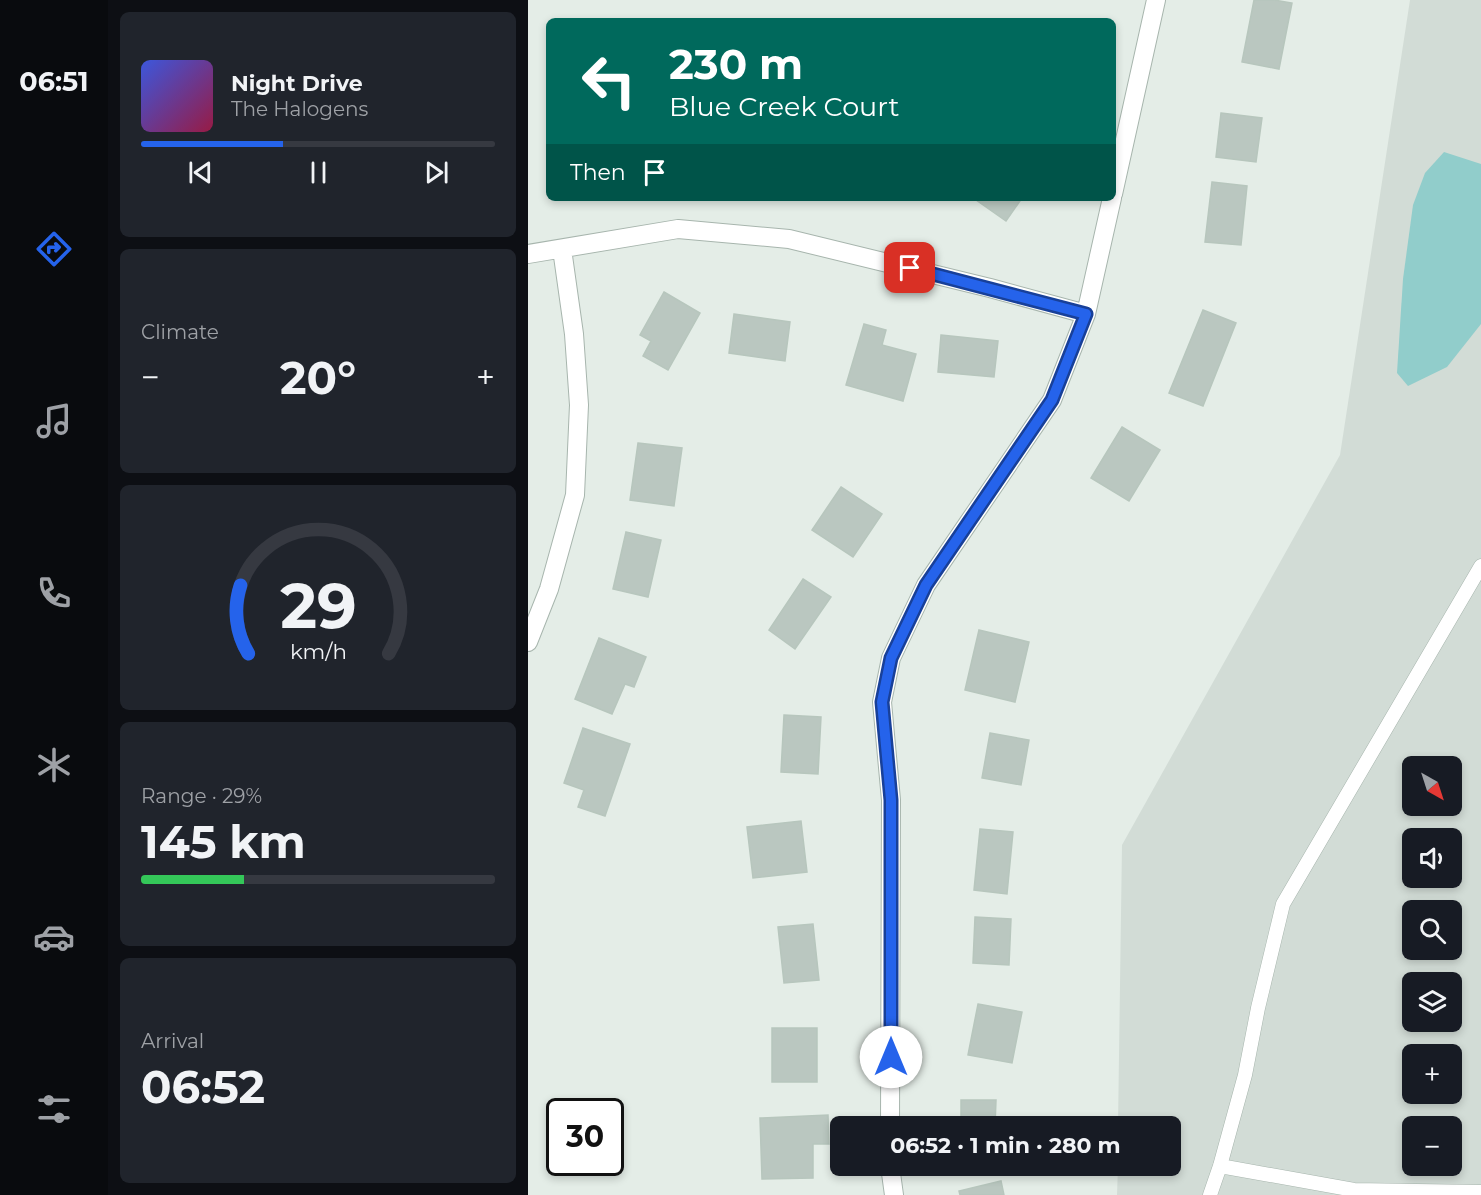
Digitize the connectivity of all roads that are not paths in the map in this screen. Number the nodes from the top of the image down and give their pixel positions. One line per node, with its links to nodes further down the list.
1 (1156, 0): 2 (street)
2 (1116, 182)
3 (1112, 201): 6 (street)
4 (562, 249): 5 (street); 6 (street); 8 (street)
5 (528, 254)
6 (1086, 314): 9 (street)
7 (1481, 566): 10 (lane)
8 (528, 642)
9 (890, 1116)
10 (1220, 1166): 12 (lane); 14 (lane)
11 (891, 1176): 13 (street)
12 (1481, 1192)
13 (894, 1195)
14 (1210, 1195)

